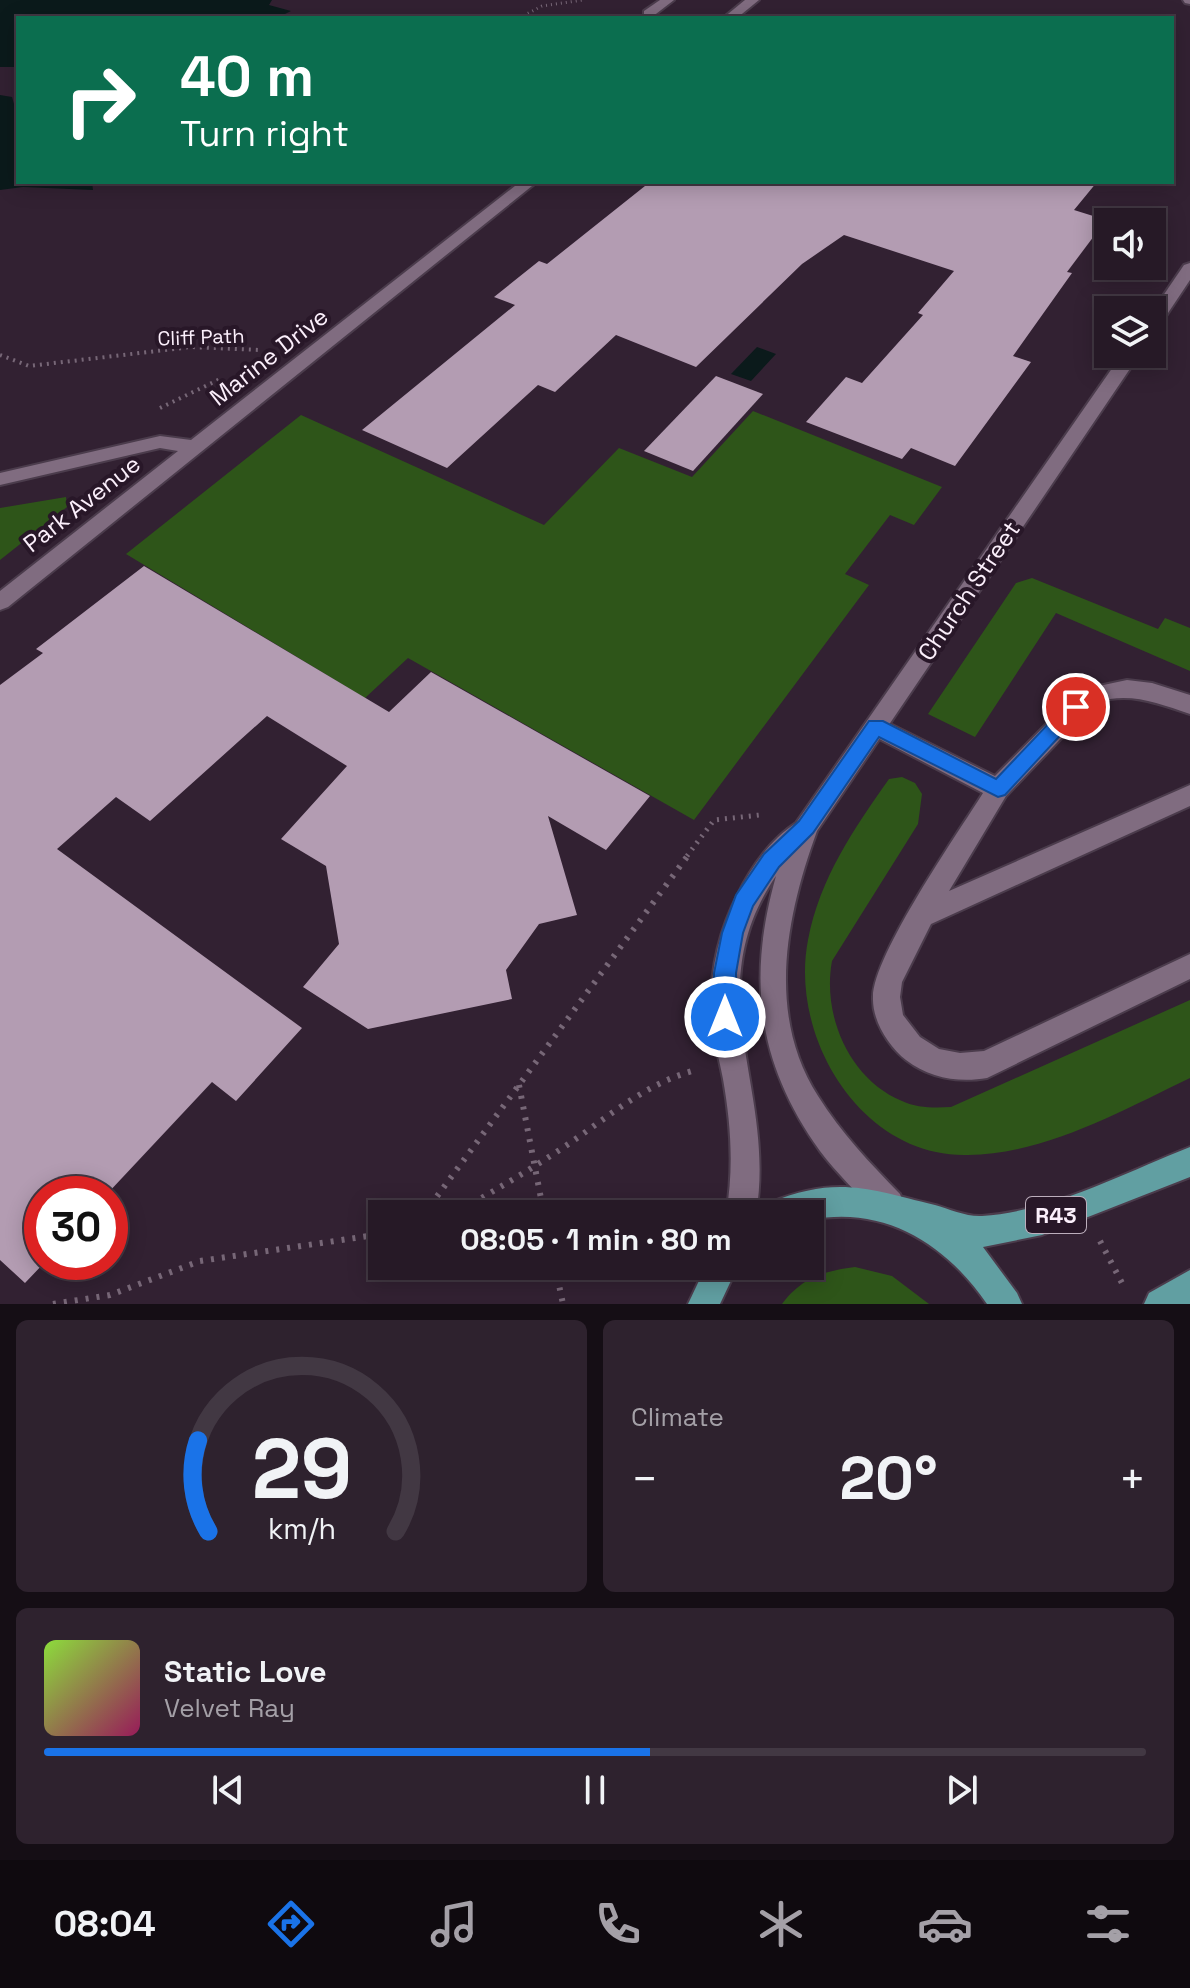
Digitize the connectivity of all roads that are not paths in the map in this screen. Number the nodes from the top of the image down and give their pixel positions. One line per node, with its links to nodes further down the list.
1 (668, 0): 3 (street)
2 (753, 0): 4 (street)
3 (648, 14)
4 (732, 16)
5 (526, 184): 9 (street, Marine Drive)
6 (1190, 268): 7 (street)
7 (1166, 303)
8 (1121, 368): 13 (street, Church Street)
9 (195, 447): 10 (street); 11 (street, Park Avenue)
10 (0, 479)
11 (0, 602)
12 (1190, 705): 14 (street)
13 (876, 727): 14 (street); 16 (street, Church Street)
14 (998, 789): 17 (street)
15 (1190, 795): 17 (street)
16 (813, 817): 20 (street, Church Street); 22 (street, Church Street)
17 (921, 916): 18 (street)
18 (1190, 966)
19 (1190, 1162): 22 (main road, R43)
20 (742, 1200)
21 (824, 1202): 22 (main road, R43)
22 (902, 1211): 26 (main road)
23 (715, 1280): 25 (main road)
24 (1190, 1286): 27 (main road)
25 (704, 1304)
26 (1006, 1304)
27 (1160, 1304)

